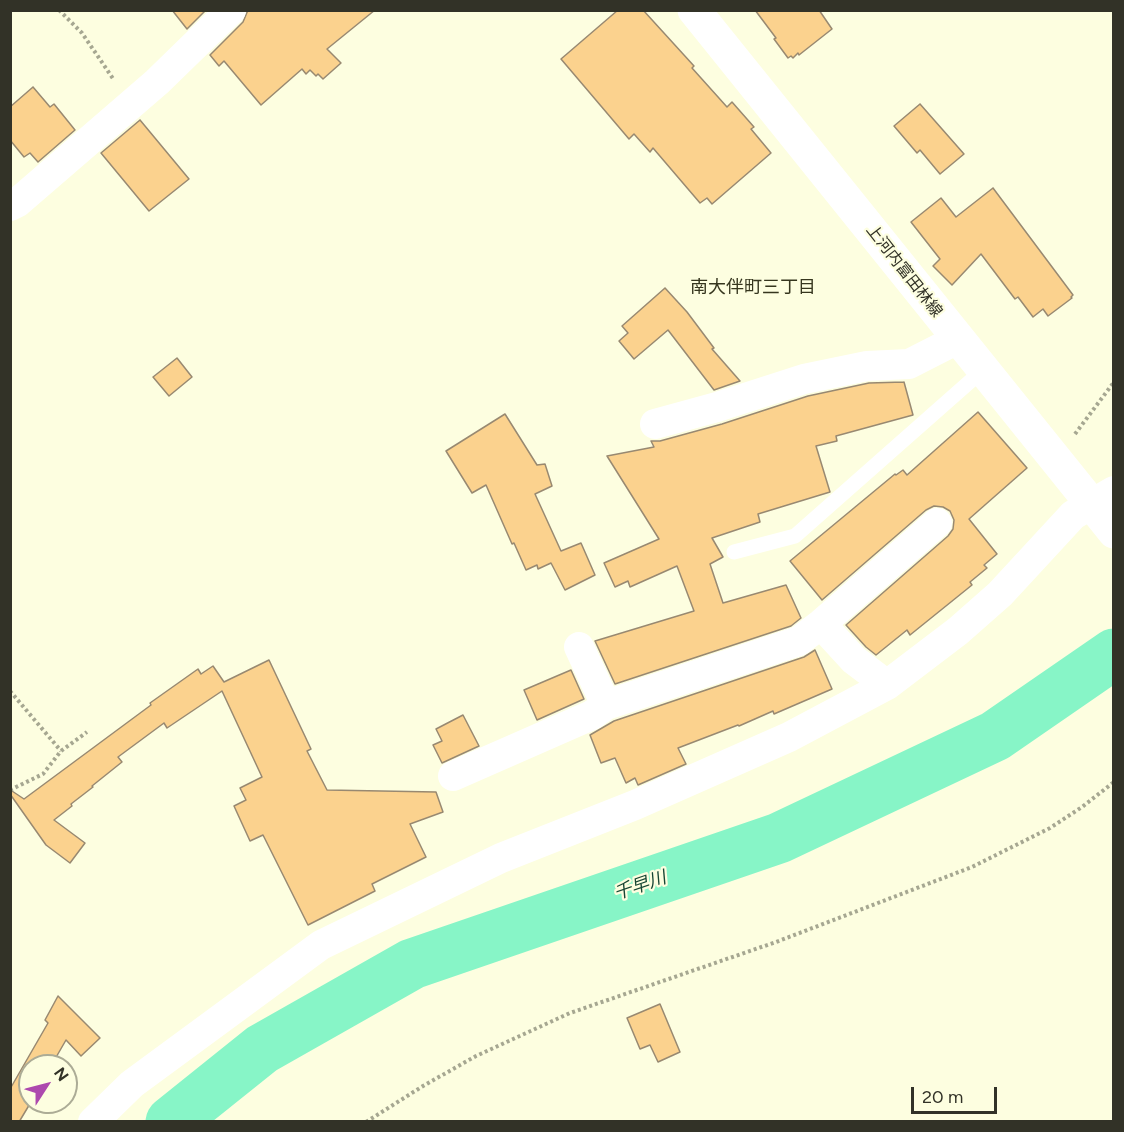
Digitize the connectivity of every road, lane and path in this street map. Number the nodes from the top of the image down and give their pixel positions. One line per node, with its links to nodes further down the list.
1 (59, 10): 4 (path)
2 (231, 10): 4 (street)
3 (694, 10): 6 (main road, 上河内富田林線)
4 (131, 105): 5 (street)
5 (10, 206)
6 (958, 339): 7 (main road, 上河内富田林線); 9 (street)
7 (983, 370): 10 (main road, 上河内富田林線); 13 (lane)
8 (1113, 382): 10 (path)
9 (655, 424)
10 (1052, 455): 11 (main road, 上河内富田林線)
11 (1105, 511): 16 (street)
12 (937, 523): 14 (street)
13 (734, 552)
14 (821, 624): 16 (street); 18 (street)
15 (579, 647): 18 (street)
16 (887, 685): 24 (street)
17 (10, 691): 20 (path)
18 (606, 705): 21 (street)
19 (87, 732): 20 (path)
20 (61, 751): 23 (path)
21 (453, 776)
22 (1113, 782): 25 (path)
23 (10, 790)
24 (93, 1122)
25 (366, 1122)

